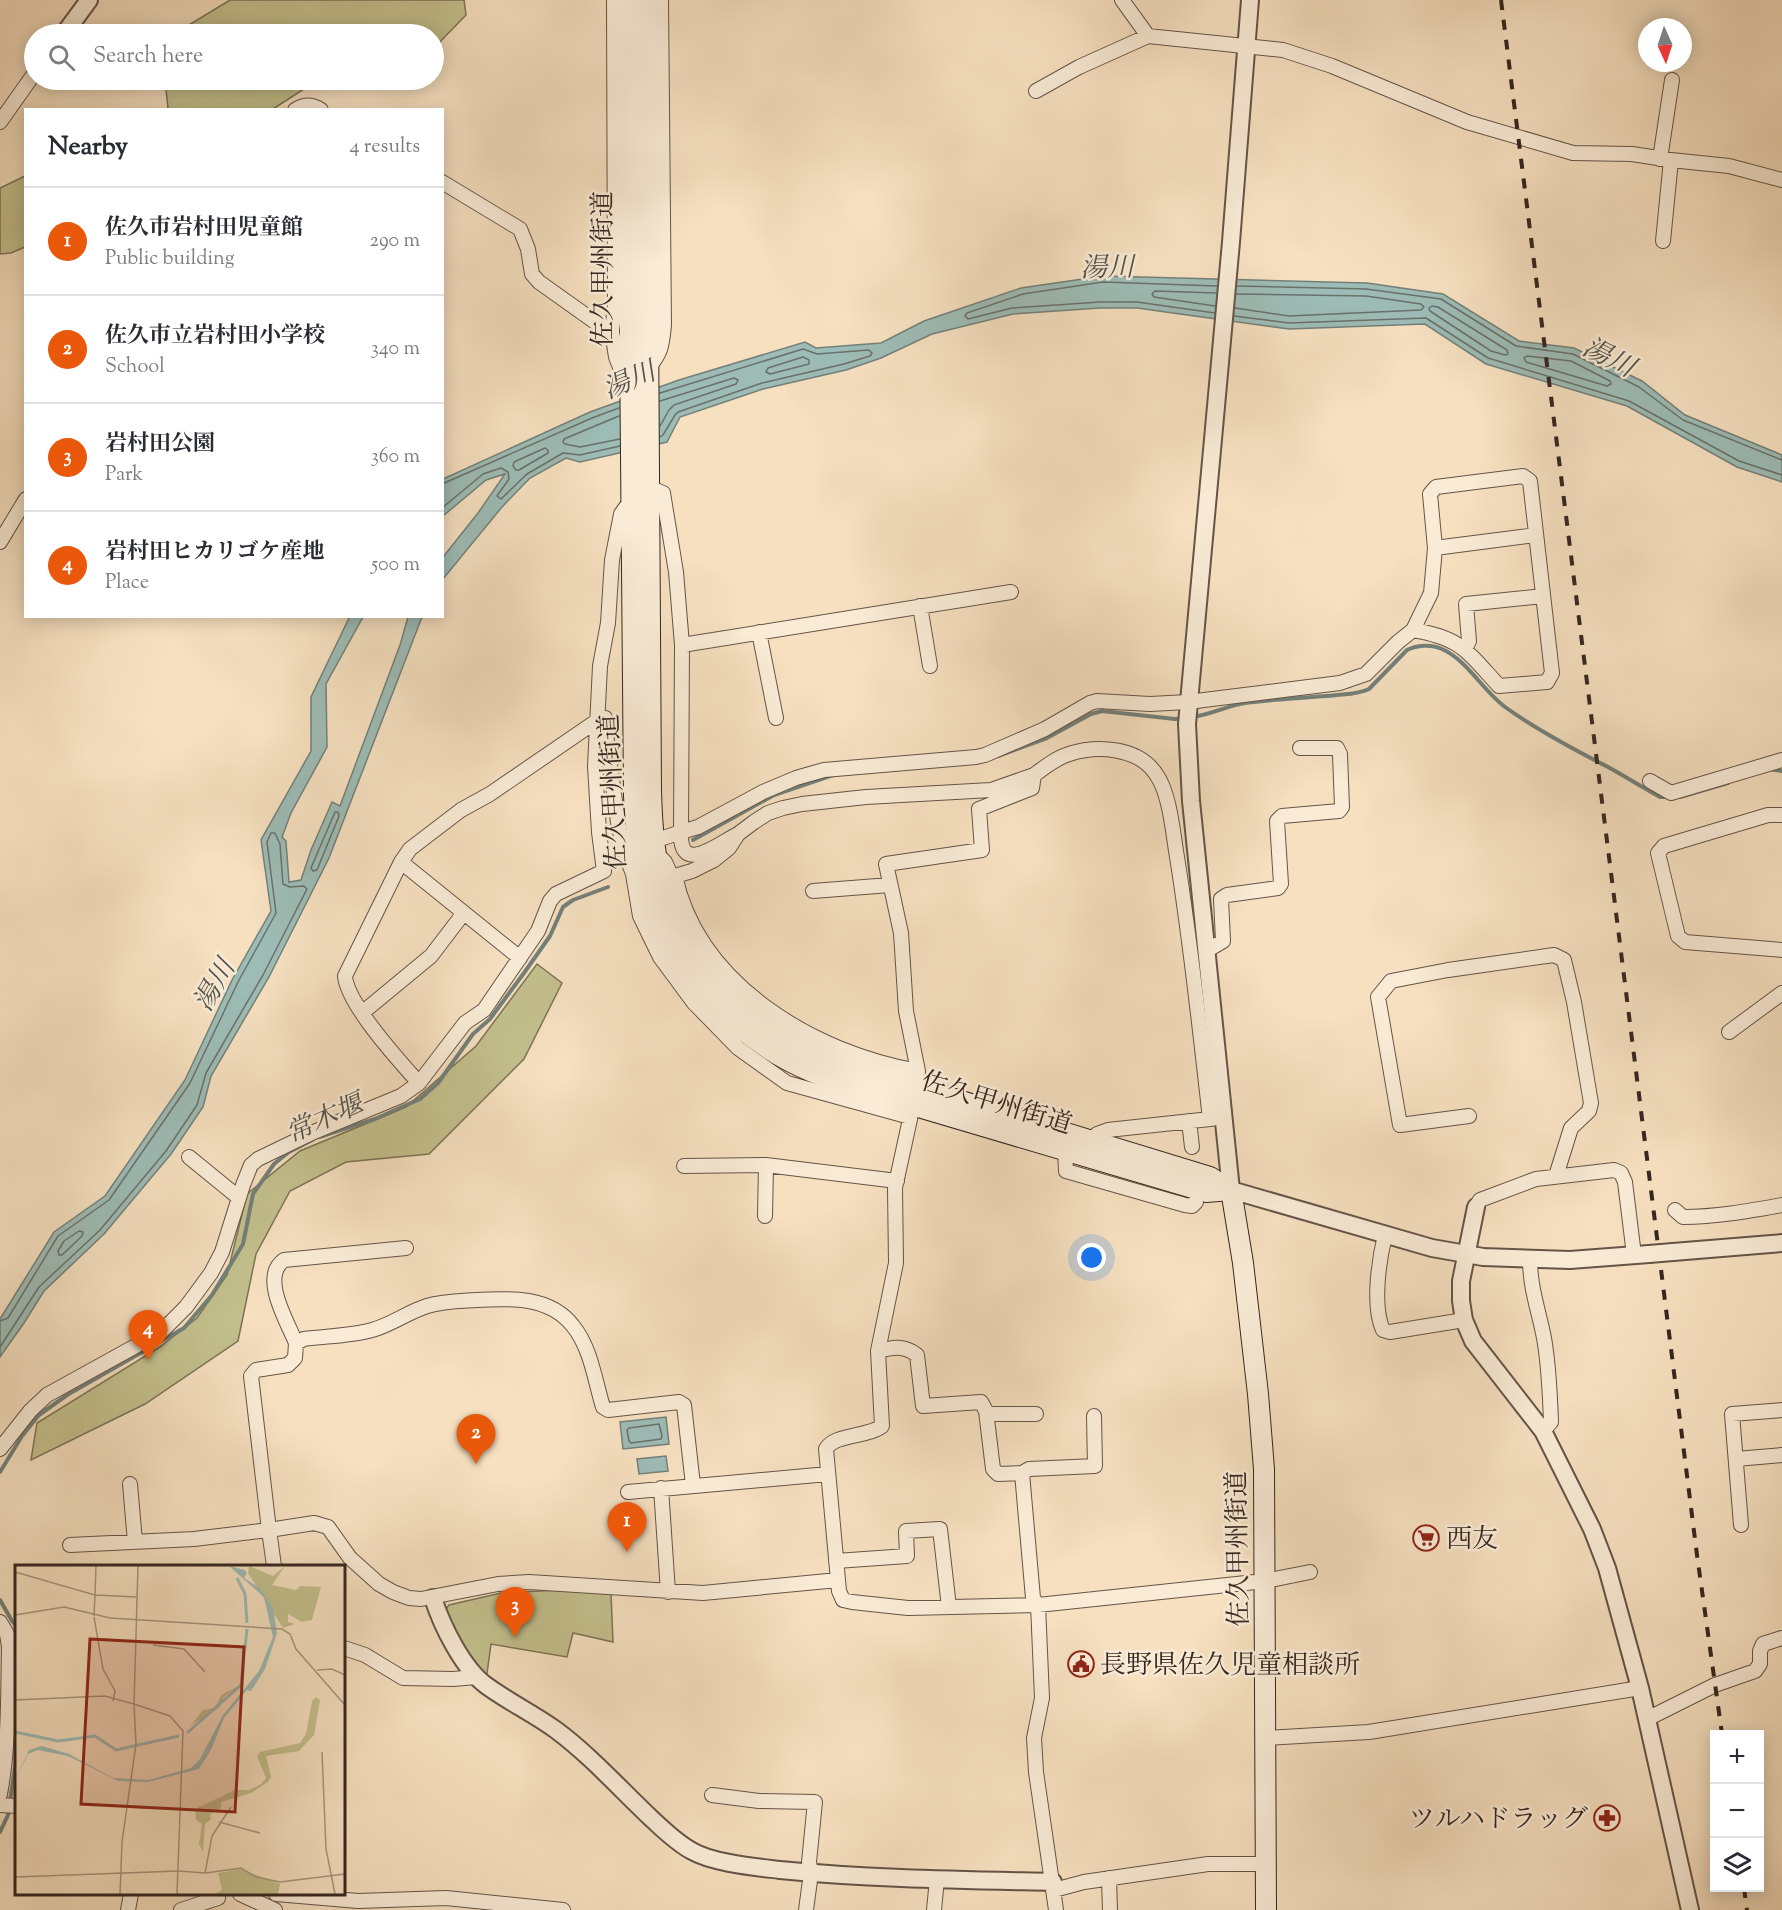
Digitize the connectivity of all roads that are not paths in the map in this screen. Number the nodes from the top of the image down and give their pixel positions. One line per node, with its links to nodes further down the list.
1 (89, 0): 8 (street)
2 (614, 0): 21 (street)
3 (627, 0): 22 (main road, 佐久甲州街道)
4 (646, 0): 22 (main road, 佐久甲州街道)
5 (661, 0): 22 (street)
6 (1122, 0): 9 (street)
7 (1250, 0): 10 (street)
8 (71, 24)
9 (1148, 36): 10 (street); 13 (street)
10 (1247, 46): 17 (street); 37 (street)
11 (1672, 80): 17 (street)
12 (24, 88): 16 (street)
13 (1036, 91)
14 (298, 108): 15 (street)
15 (318, 108)
16 (0, 122)
17 (1666, 160): 18 (street); 20 (street)
18 (1782, 180)
19 (444, 183): 21 (street)
20 (1663, 241)
21 (612, 331): 22 (street)
22 (640, 376): 23 (main road, 佐久甲州街道)
23 (643, 485): 25 (main road, 佐久甲州街道); 34 (street); 47 (main road, 佐久甲州街道)
24 (24, 502): 27 (street)
25 (632, 507): 39 (street); 51 (main road, 佐久甲州街道)
26 (1536, 535): 28 (street); 28 (street); 30 (street)
27 (0, 542)
28 (1435, 548): 32 (street)
29 (1011, 592): 31 (street)
30 (1543, 596): 35 (street); 35 (street)
31 (920, 606): 33 (street); 36 (street)
32 (1413, 630): 35 (street); 37 (street)
33 (759, 632): 34 (street); 38 (street)
34 (682, 645): 45 (street)
35 (1465, 649)
36 (930, 666)
37 (1188, 704): 45 (street); 57 (street)
38 (776, 718)
39 (597, 721): 49 (street); 50 (street); 51 (street)
40 (1300, 748): 57 (street)
41 (1782, 760): 43 (street)
42 (1034, 775): 46 (street); 53 (street); 65 (street)
43 (1650, 781)
44 (1782, 815): 56 (street)
45 (681, 832): 46 (street); 47 (street)
46 (738, 834): 52 (street)
47 (659, 845): 52 (street); 63 (main road, 佐久甲州街道)
48 (623, 860): 50 (street)
49 (401, 862): 55 (street); 60 (street)
50 (604, 870): 58 (street)
51 (637, 872): 63 (main road, 佐久甲州街道)
52 (675, 876): 63 (street)
53 (890, 885): 54 (street); 63 (street)
54 (813, 891)
55 (463, 914): 58 (street); 60 (street)
56 (1782, 950)
57 (1206, 951): 65 (street)
58 (520, 958): 62 (street)
59 (1782, 993): 61 (street)
60 (362, 1013): 62 (street)
61 (1729, 1032)
62 (419, 1083): 76 (street)
63 (915, 1095): 67 (main road, 佐久甲州街道); 69 (main road, 佐久甲州街道); 74 (street)
64 (1469, 1116): 73 (street)
65 (1217, 1118): 66 (street); 75 (street)
66 (1189, 1121): 67 (street); 68 (street)
67 (1094, 1142): 75 (main road, 佐久甲州街道)
68 (1192, 1148)
69 (1065, 1150): 75 (main road, 佐久甲州街道); 77 (street)
70 (189, 1157): 76 (street)
71 (766, 1165): 72 (street); 74 (street); 81 (street)
72 (684, 1166)
73 (1556, 1176): 79 (street); 86 (street)
74 (897, 1181): 90 (street)
75 (1232, 1190): 82 (street); 113 (main road, 佐久甲州街道)
76 (238, 1197): 96 (street)
77 (1196, 1202)
78 (1782, 1205): 80 (street)
79 (1476, 1207): 85 (street)
80 (1675, 1210)
81 (765, 1216)
82 (1385, 1235): 85 (street); 88 (street)
83 (1782, 1244): 86 (street, bridge)
84 (406, 1248): 89 (street)
85 (1467, 1254): 87 (street); 88 (street)
86 (1642, 1255): 87 (street)
87 (1530, 1260): 95 (street)
88 (1464, 1320): 95 (street)
89 (296, 1342): 102 (street); 106 (street)
90 (878, 1351): 92 (street); 100 (street)
91 (1782, 1410): 98 (street)
92 (987, 1414): 93 (street); 99 (street)
93 (1036, 1414)
94 (1094, 1416): 99 (street)
95 (1543, 1431): 123 (street)
96 (0, 1449)
97 (1782, 1455): 98 (street)
98 (1736, 1458): 105 (street)
99 (1022, 1473): 116 (street)
100 (828, 1474): 102 (street); 109 (street)
101 (129, 1485): 107 (street)
102 (693, 1485): 103 (street)
103 (661, 1488): 104 (street); 114 (street)
104 (628, 1492)
105 (1741, 1525)
106 (269, 1530): 107 (street); 110 (street); 115 (street)
107 (135, 1542): 108 (street)
108 (70, 1545)
109 (836, 1561): 112 (street); 117 (street)
110 (274, 1565)
111 (1310, 1572): 113 (street)
112 (838, 1580): 114 (street); 117 (street)
113 (1265, 1581): 116 (street); 126 (main road, 佐久甲州街道)
114 (668, 1592): 115 (street)
115 (433, 1598): 122 (street)
116 (1038, 1605): 117 (street); 134 (street)
117 (948, 1607)
118 (0, 1622): 121 (street)
119 (1782, 1638): 125 (street)
120 (345, 1648): 122 (street)
121 (6, 1663): 124 (street)
122 (476, 1677): 131 (street)
123 (1640, 1688): 125 (street); 126 (street)
124 (13, 1702): 127 (street)
125 (1647, 1719): 149 (street)
126 (1265, 1738): 130 (main road, 佐久甲州街道)
127 (9, 1743): 129 (street)
128 (712, 1795): 131 (street)
129 (5, 1802)
130 (1266, 1864): 132 (street); 148 (main road, 佐久甲州街道)
131 (811, 1873): 133 (street); 144 (street)
132 (1109, 1878): 134 (street); 147 (street)
133 (936, 1879): 134 (street); 145 (street)
134 (1054, 1886): 146 (street)
135 (131, 1895): 139 (street)
136 (244, 1895): 142 (street)
137 (296, 1895): 143 (street)
138 (216, 1896): 140 (street); 141 (street)
139 (128, 1910)
140 (181, 1910)
141 (227, 1910)
142 (275, 1910)
143 (563, 1910)
144 (806, 1910)
145 (934, 1910)
146 (1056, 1910)
147 (1110, 1910)
148 (1266, 1910)
149 (1689, 1910)

